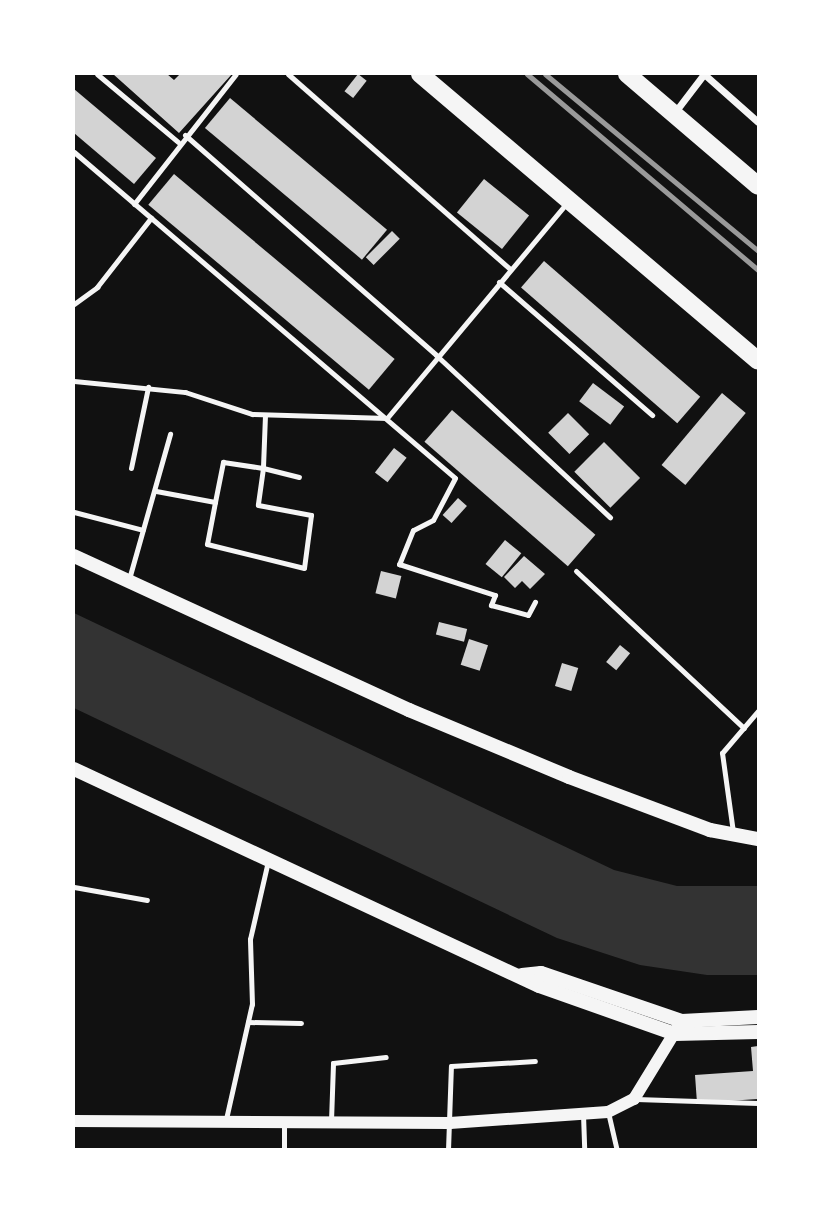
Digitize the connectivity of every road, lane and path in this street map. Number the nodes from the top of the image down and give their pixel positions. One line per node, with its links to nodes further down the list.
1 (97, 74): 10 (lane)
2 (236, 74): 9 (lane)
3 (288, 74): 16 (lane)
4 (627, 74): 7 (main road)
5 (704, 74): 7 (street); 8 (street)
6 (432, 77): 13 (main road)
7 (673, 113): 12 (main road)
8 (758, 122)
9 (185, 135): 10 (lane); 19 (lane)
10 (178, 142): 14 (lane)
11 (74, 152): 14 (lane)
12 (758, 186)
13 (569, 201): 16 (lane); 20 (main road)
14 (134, 204): 15 (lane)
15 (151, 218): 18 (lane); 25 (lane)
16 (510, 269): 17 (lane)
17 (499, 282): 19 (lane); 24 (lane)
18 (74, 303)
19 (436, 355): 25 (lane); 33 (lane)
20 (758, 361)
21 (74, 381): 22 (lane)
22 (148, 387): 23 (lane); 27 (lane)
23 (265, 415): 25 (lane); 28 (lane)
24 (652, 415)
25 (387, 418): 38 (lane)
26 (170, 434): 30 (lane)
27 (131, 468)
28 (263, 468): 29 (lane); 31 (lane); 31 (lane)
29 (299, 477)
30 (156, 491): 31 (lane); 34 (lane)
31 (215, 502)
32 (74, 512): 34 (lane)
33 (610, 517)
34 (143, 530): 37 (lane)
35 (74, 556): 37 (main road)
36 (576, 571): 40 (lane)
37 (128, 582): 42 (main road)
38 (535, 603)
39 (758, 710): 40 (lane)
40 (744, 727): 42 (lane)
41 (74, 769): 44 (main road)
42 (733, 835): 43 (main road)
43 (758, 839)
44 (269, 857): 48 (lane); 50 (main road)
45 (74, 889): 46 (lane)
46 (147, 900)
47 (758, 1017): 50 (main road)
48 (248, 1022): 49 (lane); 58 (lane)
49 (301, 1023)
50 (678, 1027): 51 (main road); 54 (street)
51 (758, 1032)
52 (386, 1057): 62 (lane)
53 (536, 1061): 61 (lane)
54 (634, 1099): 55 (lane); 56 (street)
55 (758, 1102)
56 (608, 1112): 57 (street); 66 (lane)
57 (583, 1114): 61 (street); 65 (lane)
58 (226, 1119): 59 (street); 60 (street)
59 (74, 1121)
60 (284, 1121): 62 (street); 63 (lane)
61 (450, 1123): 62 (street); 64 (lane)
62 (331, 1124)
63 (284, 1150)
64 (448, 1150)
65 (584, 1150)
66 (617, 1150)

